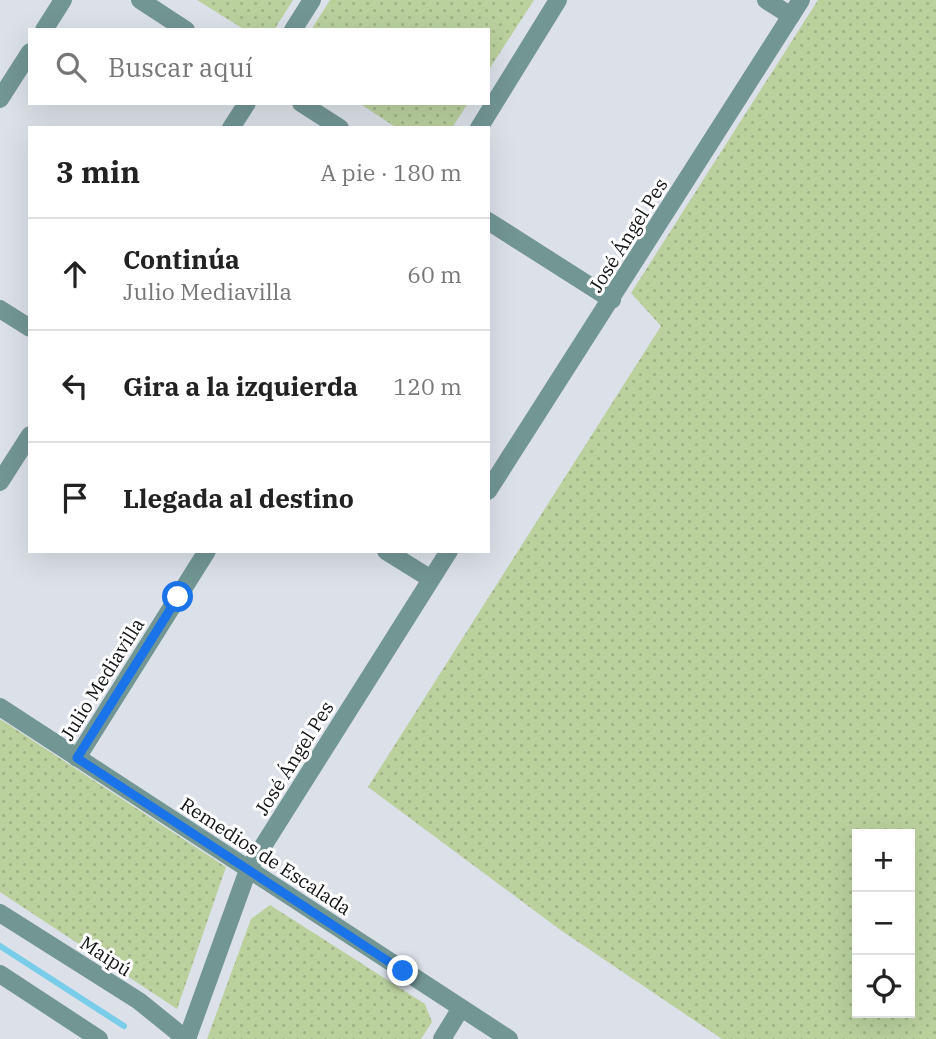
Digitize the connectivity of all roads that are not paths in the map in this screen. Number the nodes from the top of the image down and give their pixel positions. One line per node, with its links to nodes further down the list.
1 (63, 0): 8 (street)
2 (140, 0): 9 (street)
3 (312, 0): 10 (street)
4 (558, 0): 17 (street)
5 (766, 0): 7 (street)
6 (801, 0): 7 (street, José Ángel Pes)
7 (791, 16): 19 (street, José Ángel Pes)
8 (45, 28)
9 (183, 28)
10 (294, 28)
11 (28, 55): 12 (street)
12 (0, 99)
13 (246, 105): 15 (street)
14 (304, 105): 16 (street)
15 (231, 126)
16 (337, 126)
17 (481, 126)
18 (490, 222): 19 (street)
19 (612, 300): 24 (street, José Ángel Pes)
20 (0, 309): 21 (street)
21 (28, 327)
22 (28, 438): 23 (street)
23 (0, 482)
24 (490, 488)
25 (206, 553): 30 (street, Julio Mediavilla)
26 (389, 553): 28 (street)
27 (448, 553): 28 (street, José Ángel Pes)
28 (431, 579): 31 (street, José Ángel Pes)
29 (0, 707): 30 (street, Remedios de Escalada)
30 (77, 758): 31 (street, Remedios de Escalada)
31 (248, 870): 34 (street, Remedios de Escalada); 36 (street, José Ángel Pes)
32 (0, 913): 36 (street, Maipú)
33 (0, 974): 35 (street)
34 (461, 1008): 37 (street); 38 (street, Remedios de Escalada)
35 (99, 1039)
36 (187, 1039)
37 (442, 1039)
38 (509, 1039)

